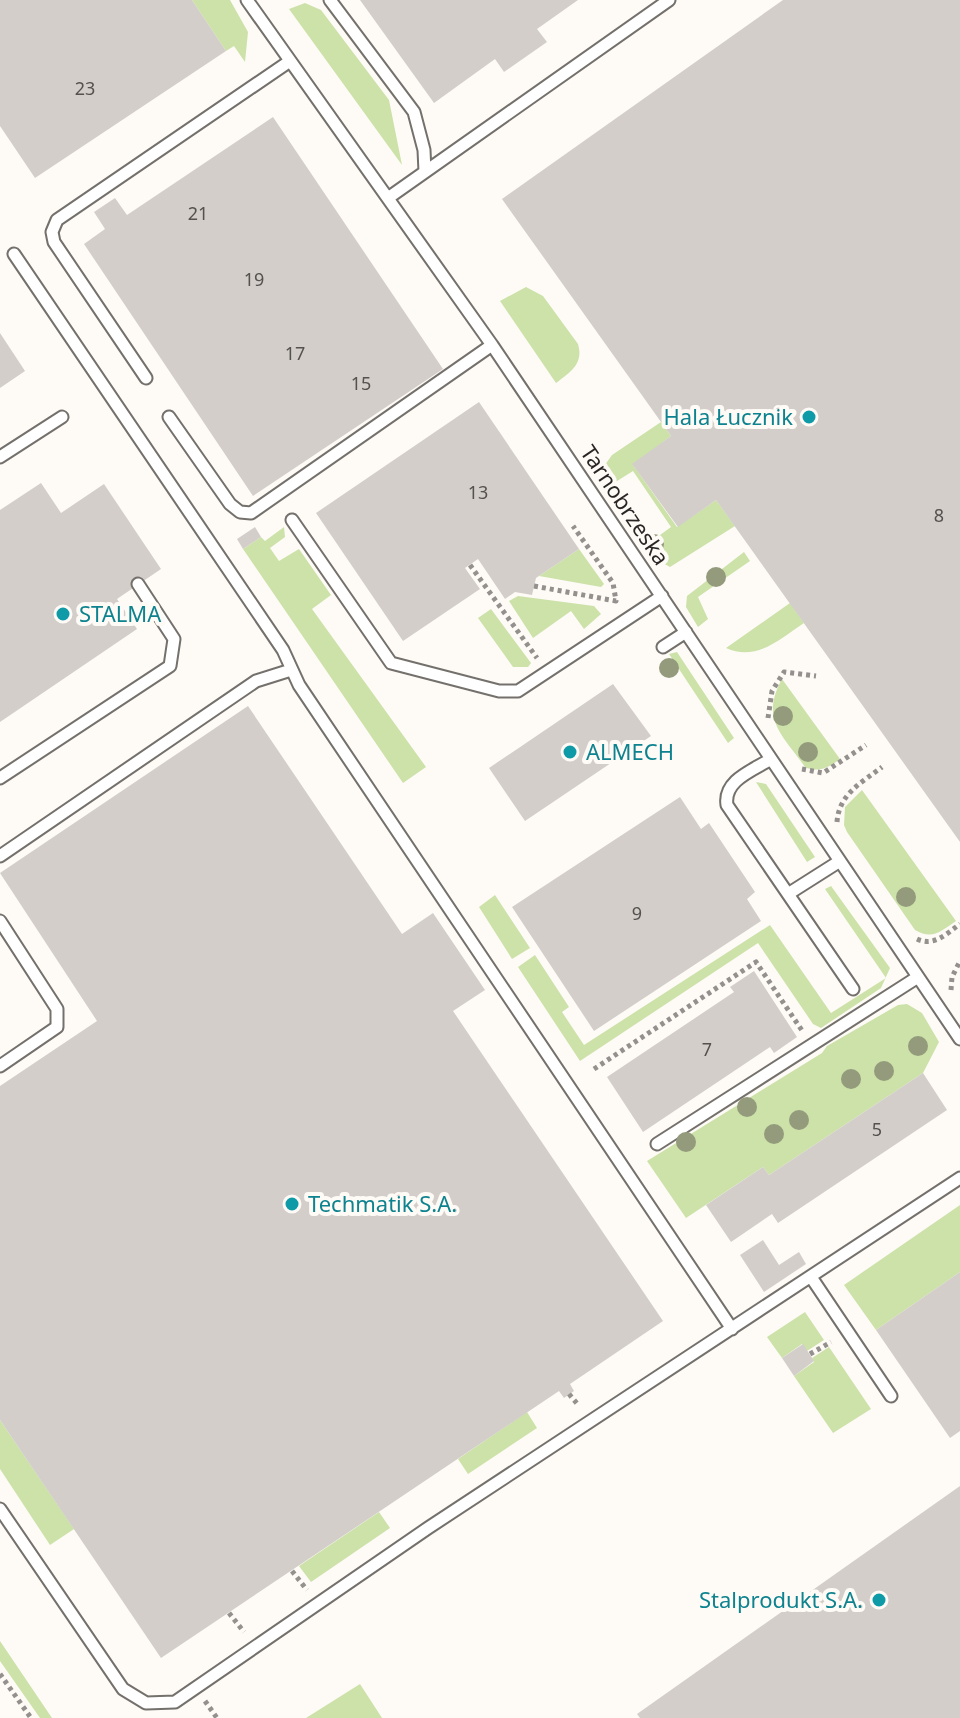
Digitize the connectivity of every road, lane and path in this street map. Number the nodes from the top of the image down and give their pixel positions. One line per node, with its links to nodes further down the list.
1 (247, 0): 4 (lane, Tarnobrzeska)
2 (330, 0): 5 (lane)
3 (669, 0): 5 (lane)
4 (290, 61): 6 (lane, Tarnobrzeska); 9 (lane)
5 (425, 172): 6 (lane)
6 (388, 198): 8 (lane, Tarnobrzeska)
7 (14, 254): 21 (lane)
8 (492, 345): 11 (lane); 18 (lane, Tarnobrzeska)
9 (146, 378)
10 (62, 417): 12 (lane)
11 (169, 417)
12 (0, 457)
13 (292, 520): 22 (lane)
14 (573, 526): 17 (path)
15 (470, 565): 22 (path)
16 (138, 584): 29 (lane)
17 (534, 586)
18 (662, 596): 19 (lane, Tarnobrzeska); 22 (lane)
19 (686, 632): 20 (lane); 27 (lane, Tarnobrzeska)
20 (663, 647)
21 (291, 670): 31 (lane); 48 (lane)
22 (546, 672)
23 (816, 676): 24 (path)
24 (771, 725)
25 (866, 745): 26 (path)
26 (794, 758)
27 (771, 759): 32 (lane, Tarnobrzeska); 33 (lane)
28 (882, 767): 30 (path)
29 (0, 778)
30 (840, 831)
31 (0, 856)
32 (840, 861): 33 (lane); 38 (lane, Tarnobrzeska)
33 (788, 894): 39 (lane)
34 (0, 921): 43 (lane)
35 (960, 924): 36 (path)
36 (910, 935)
37 (960, 961): 40 (path)
38 (918, 977): 41 (lane, Tarnobrzeska); 42 (lane)
39 (853, 989)
40 (953, 999)
41 (960, 1039)
42 (811, 1045): 44 (path); 45 (lane)
43 (0, 1066)
44 (594, 1069)
45 (657, 1144)
46 (960, 1178): 47 (lane)
47 (811, 1277): 48 (lane); 51 (lane)
48 (732, 1329): 52 (lane)
49 (831, 1342): 50 (path)
50 (810, 1354)
51 (891, 1396)
52 (0, 1509)
53 (0, 1674): 54 (path)
54 (31, 1718)

